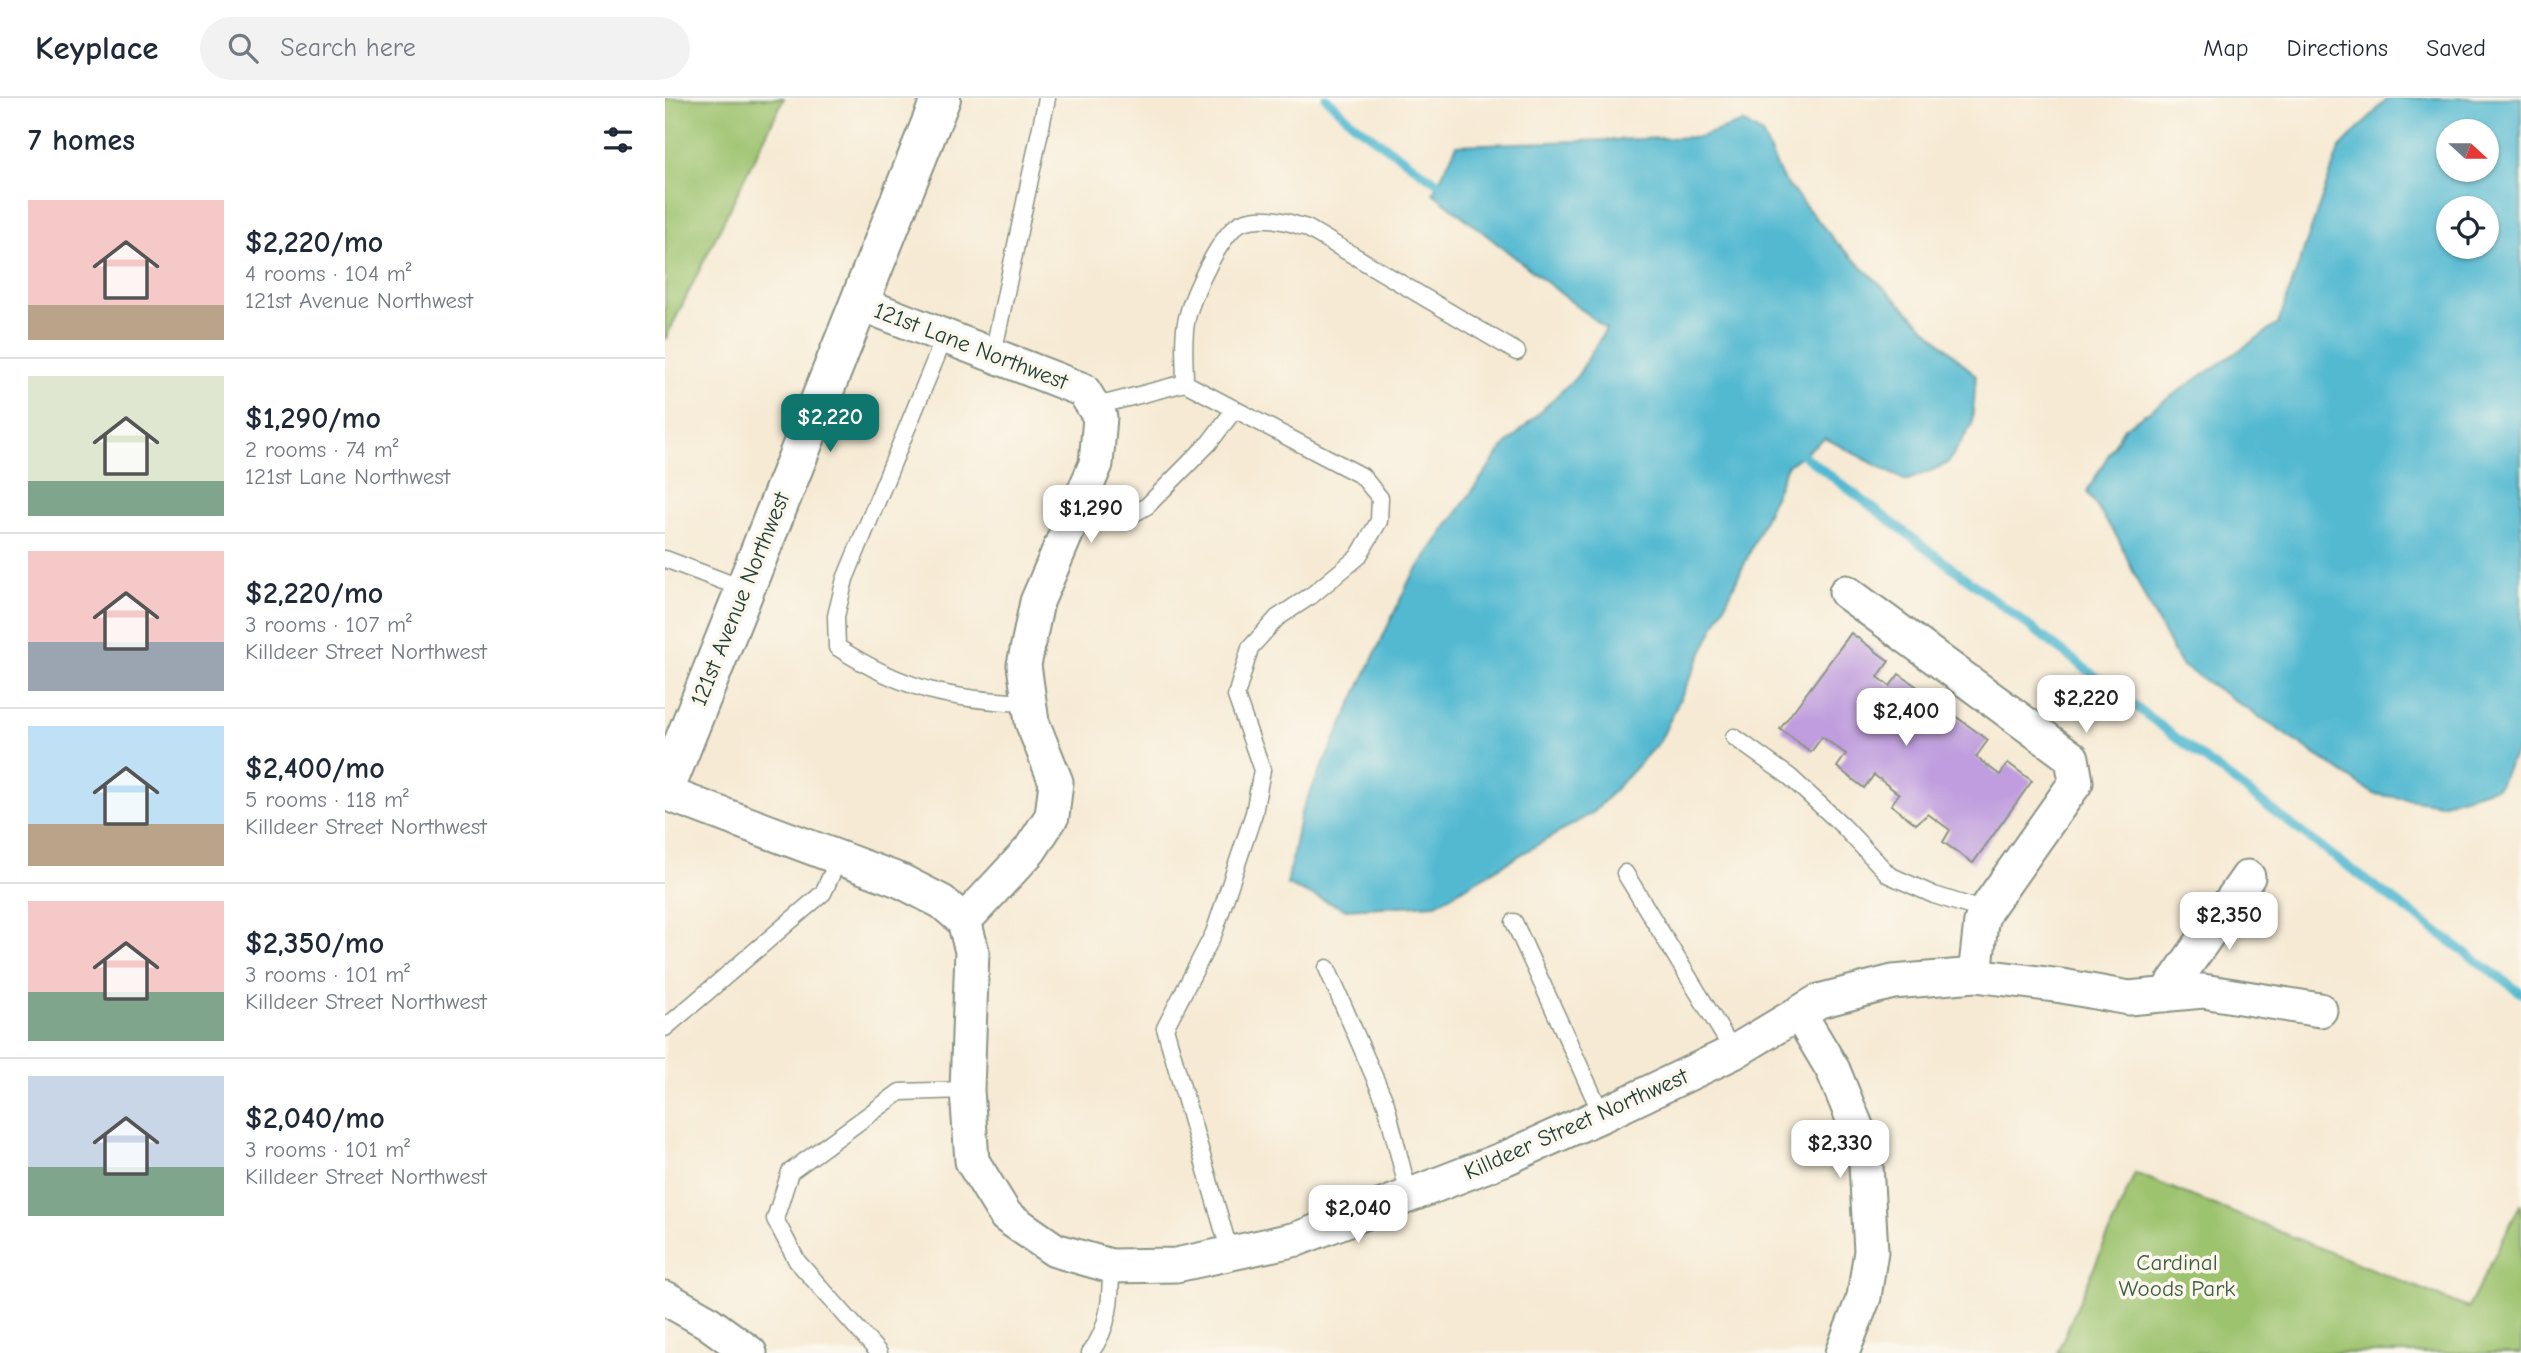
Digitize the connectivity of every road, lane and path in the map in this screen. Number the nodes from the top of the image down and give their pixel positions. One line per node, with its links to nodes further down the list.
1 (941, 98): 3 (street, 121st Avenue Northwest)
2 (1047, 98): 6 (lane)
3 (859, 303): 4 (street, 121st Lane Northwest); 12 (street, 121st Avenue Northwest)
4 (944, 335): 6 (street, 121st Lane Northwest); 14 (lane)
5 (1517, 352): 7 (lane)
6 (993, 354): 8 (street, 121st Lane Northwest)
7 (1185, 383): 8 (lane); 9 (lane)
8 (1093, 407): 10 (street, 121st Lane Northwest)
9 (1235, 409): 10 (lane); 33 (lane)
10 (1076, 510): 14 (street, 121st Lane Northwest)
11 (665, 559): 12 (lane)
12 (744, 589): 16 (street, 121st Avenue Northwest)
13 (1846, 592): 20 (street)
14 (1029, 703): 21 (street, 121st Lane Northwest)
15 (1734, 737): 20 (lane)
16 (665, 791): 17 (street)
17 (839, 858): 21 (street); 28 (lane)
18 (1625, 873): 29 (lane)
19 (2248, 877): 25 (street)
20 (1985, 911): 24 (street)
21 (964, 921): 30 (street, Killdeer Street Northwest)
22 (1514, 922): 31 (lane)
23 (1327, 968): 32 (lane)
24 (1975, 975): 25 (street, Killdeer Street Northwest); 27 (street, Killdeer Street Northwest)
25 (2165, 995): 26 (street, Killdeer Street Northwest)
26 (2320, 1010)
27 (1799, 1013): 29 (street, Killdeer Street Northwest); 39 (street)
28 (665, 1028)
29 (1734, 1052): 31 (street, Killdeer Street Northwest)
30 (967, 1090): 34 (street, Killdeer Street Northwest); 37 (lane)
31 (1602, 1115): 32 (street, Killdeer Street Northwest)
32 (1409, 1195): 33 (street, Killdeer Street Northwest)
33 (1230, 1253): 34 (street, Killdeer Street Northwest)
34 (1111, 1266): 38 (lane)
35 (665, 1298): 36 (street)
36 (750, 1353)
37 (879, 1353)
38 (1090, 1353)
39 (1842, 1353)

